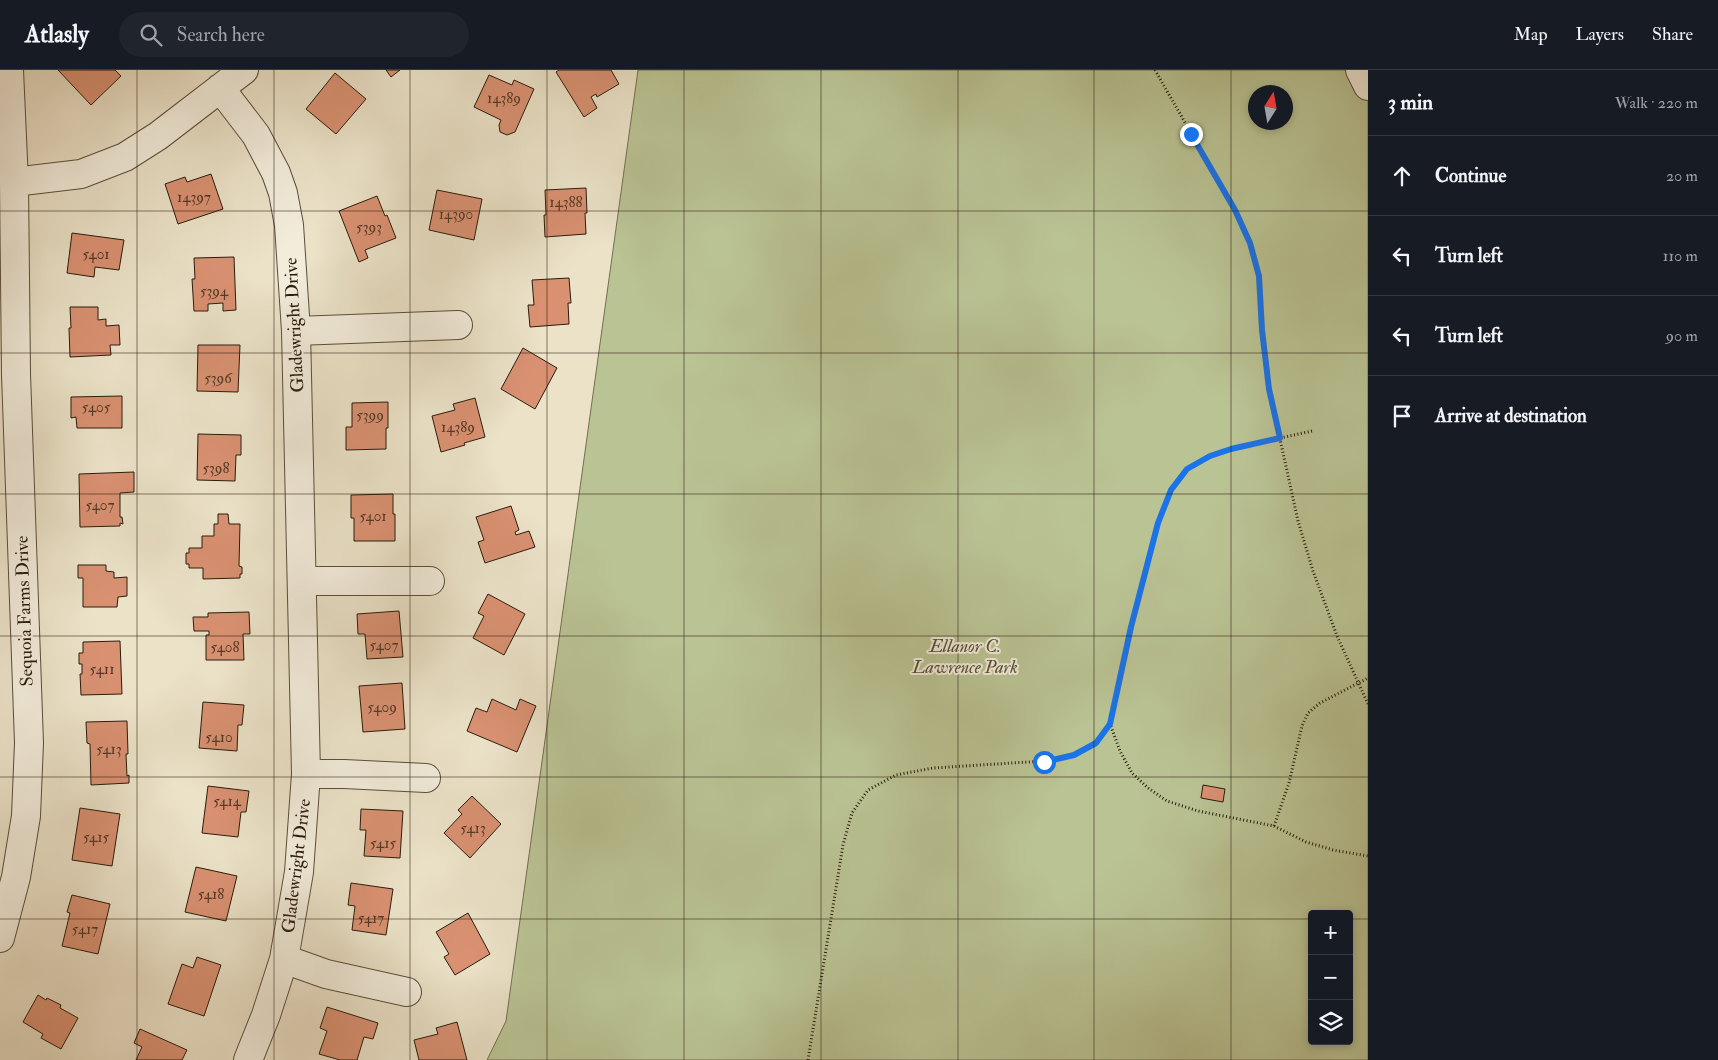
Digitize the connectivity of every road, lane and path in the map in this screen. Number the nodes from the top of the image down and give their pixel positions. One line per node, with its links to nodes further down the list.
1 (9, 70): 7 (street, Sequoia Farms Drive)
2 (244, 70): 6 (street)
3 (1155, 70): 12 (path)
4 (1360, 70): 5 (street)
5 (1368, 86)
6 (220, 88): 7 (street); 9 (street, Gladewright Drive)
7 (14, 182): 10 (street, Sequoia Farms Drive)
8 (458, 325): 9 (street)
9 (296, 331): 13 (street, Gladewright Drive)
10 (8, 375): 23 (street, Sequoia Farms Drive)
11 (1312, 431): 12 (path)
12 (1280, 438): 16 (path); 18 (path)
13 (303, 581): 14 (street); 19 (street, Gladewright Drive)
14 (430, 581)
15 (1368, 678): 16 (path)
16 (1358, 683): 17 (path); 21 (path)
17 (1368, 704)
18 (1110, 724): 21 (path); 27 (path)
19 (306, 774): 20 (street, Gladewright Drive); 24 (street, Gladewright Drive)
20 (426, 778)
21 (1274, 826): 22 (path)
22 (1368, 856)
23 (0, 938)
24 (284, 959): 25 (street, Gladewright Drive); 26 (street, Gladewright Drive)
25 (407, 992)
26 (248, 1060)
27 (808, 1060)

